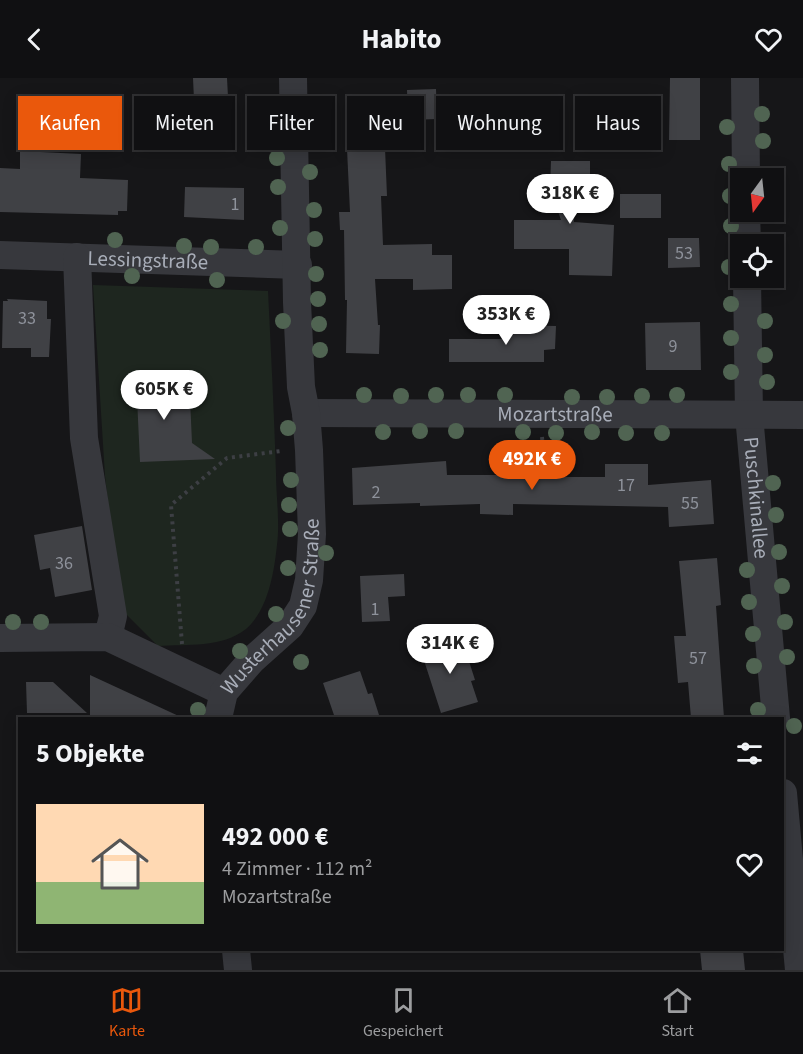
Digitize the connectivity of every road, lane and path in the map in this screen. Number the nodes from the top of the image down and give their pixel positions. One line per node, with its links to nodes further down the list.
1 (293, 78): 6 (street, Wusterhausener Straße)
2 (745, 78): 3 (street)
3 (746, 168)
4 (0, 255): 5 (street, Lessingstraße)
5 (77, 257): 6 (street, Lessingstraße); 13 (street)
6 (298, 265): 8 (street, Wusterhausener Straße)
7 (747, 288): 9 (street, Puschkinallee)
8 (306, 413): 9 (street, Mozartstraße); 15 (street, Wusterhausener Straße)
9 (749, 415): 10 (street, Mozartstraße); 16 (street, Puschkinallee)
10 (803, 416)
11 (281, 451): 14 (path)
12 (0, 638): 13 (street)
13 (108, 638): 15 (street, Wusterhausener Straße)
14 (182, 648)
15 (221, 705)
16 (776, 717)
17 (784, 805): 20 (street)
18 (236, 951): 19 (street)
19 (238, 970)
20 (799, 970)

